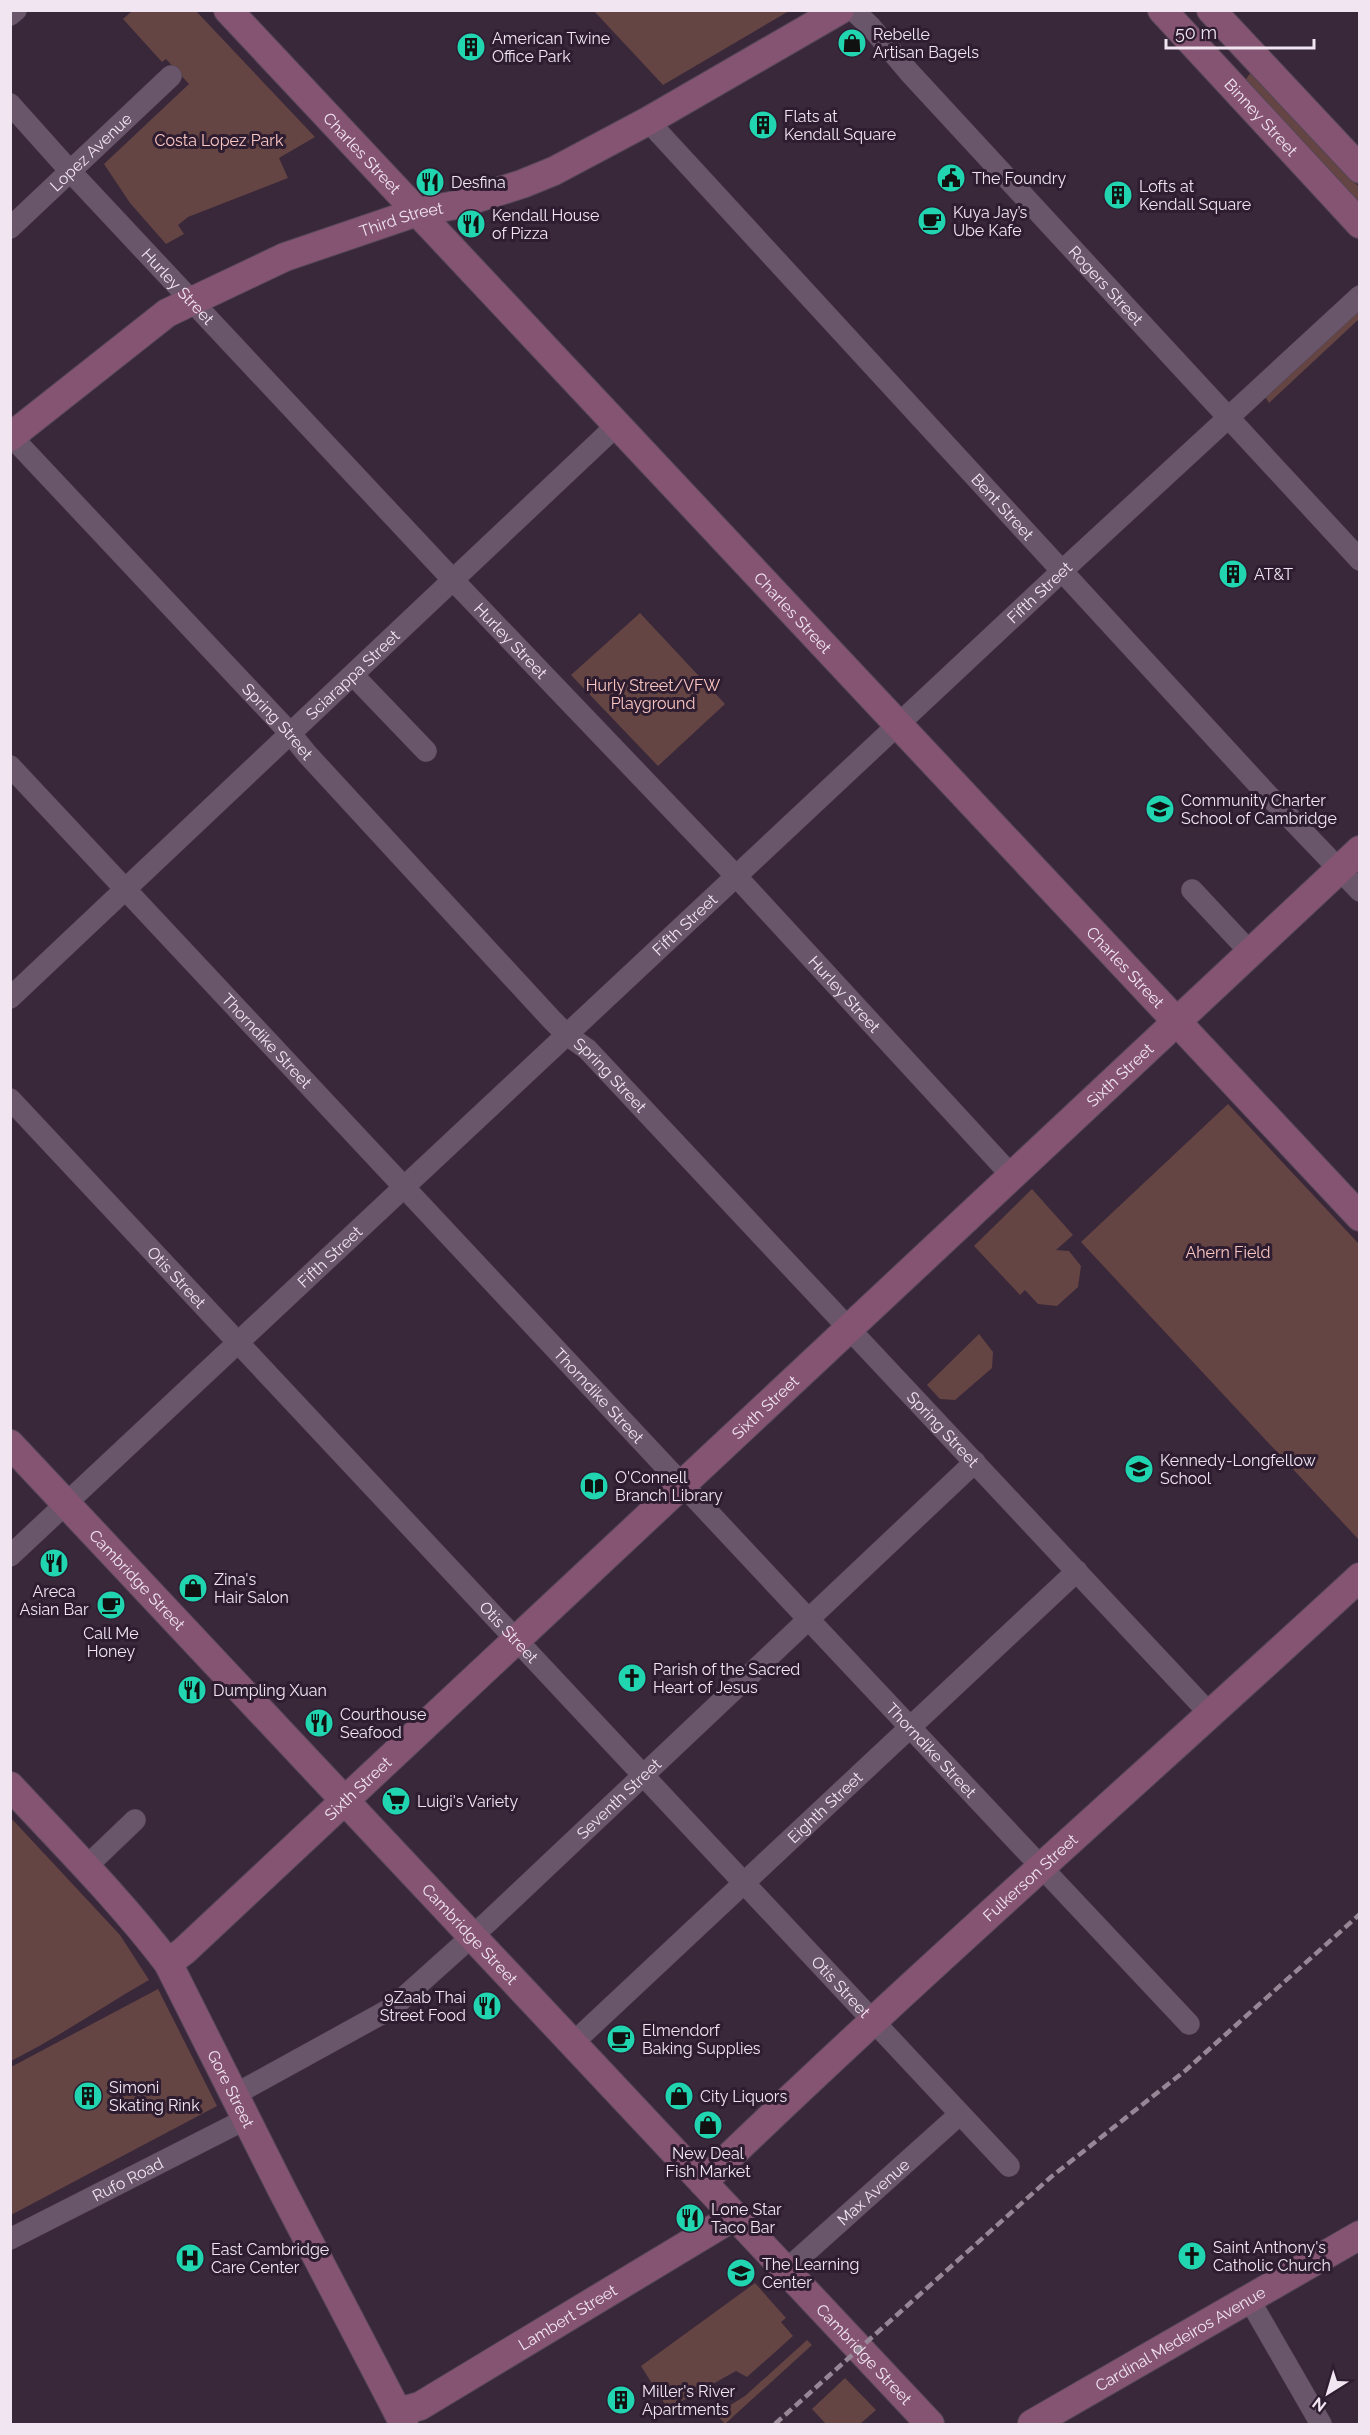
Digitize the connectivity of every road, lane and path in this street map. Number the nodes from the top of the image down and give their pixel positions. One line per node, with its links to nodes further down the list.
1 (15, 10): 7 (street)
2 (228, 10): 13 (street, Charles Street)
3 (840, 10): 10 (street, Third Street)
4 (853, 10): 18 (street, Rogers Street)
5 (1162, 10): 14 (street, Binney Street)
6 (1211, 10): 11 (street)
7 (10, 15)
8 (171, 76): 12 (street, Lopez Avenue)
9 (10, 104): 12 (street, Hurley Street)
10 (648, 122): 13 (street, Third Street); 22 (street, Bent Street)
11 (1359, 170)
12 (70, 171): 15 (street, Lopez Avenue); 17 (street, Hurley Street)
13 (417, 212): 17 (street, Third Street); 19 (street, Charles Street)
14 (1359, 224)
15 (10, 228)
16 (1359, 296): 18 (street, Fifth Street)
17 (194, 301): 20 (street, Third Street); 23 (street, Hurley Street)
18 (1229, 417): 21 (street, Rogers Street); 22 (street, Fifth Street)
19 (617, 425): 23 (street, Sciarappa Street); 25 (street, Charles Street)
20 (11, 436): 26 (street, Spring Street)
21 (1359, 560)
22 (1062, 571): 25 (street, Fifth Street); 30 (street, Bent Street)
23 (453, 580): 24 (street, Sciarappa Street); 31 (street, Hurley Street)
24 (353, 675): 26 (street, Sciarappa Street); 27 (street)
25 (898, 724): 31 (street, Fifth Street); 37 (street, Charles Street)
26 (290, 733): 32 (street, Sciarappa Street); 38 (street, Spring Street)
27 (426, 751)
28 (10, 766): 32 (street, Thorndike Street)
29 (1359, 850): 30 (street, Sixth Street)
30 (1339, 869): 34 (street, Bent Street); 35 (street, Sixth Street)
31 (736, 876): 38 (street, Fifth Street); 40 (street, Hurley Street)
32 (125, 888): 36 (street, Sciarappa Street); 41 (street, Thorndike Street)
33 (1192, 890): 35 (street)
34 (1359, 891)
35 (1250, 952): 37 (street, Sixth Street)
36 (10, 998)
37 (1177, 1022): 40 (street, Sixth Street); 42 (street, Charles Street)
38 (567, 1035): 41 (street, Fifth Street); 43 (street, Spring Street)
39 (10, 1100): 44 (street, Otis Street)
40 (1012, 1176): 43 (street, Sixth Street)
41 (405, 1187): 44 (street, Fifth Street); 47 (street, Thorndike Street)
42 (1359, 1217)
43 (849, 1328): 46 (street, Spring Street); 47 (street, Sixth Street)
44 (239, 1344): 48 (street, Fifth Street); 53 (street, Otis Street)
45 (10, 1444): 48 (street, Cambridge Street)
46 (975, 1462): 50 (street, Spring Street); 52 (street, Seventh Street)
47 (683, 1485): 52 (street, Thorndike Street); 53 (street, Sixth Street)
48 (67, 1504): 49 (street, Fifth Street); 58 (street, Cambridge Street)
49 (10, 1556)
50 (1077, 1571): 54 (street, Spring Street); 55 (street, Eighth Street)
51 (1359, 1577): 54 (street, Fulkerson Street)
52 (808, 1618): 55 (street, Thorndike Street); 56 (street, Seventh Street)
53 (518, 1640): 56 (street, Otis Street); 58 (street, Sixth Street)
54 (1211, 1715): 61 (street, Fulkerson Street)
55 (911, 1726): 61 (street, Thorndike Street); 62 (street, Eighth Street)
56 (642, 1774): 62 (street, Otis Street); 63 (street, Seventh Street)
57 (10, 1786): 60 (street, Gore Street)
58 (345, 1801): 63 (street, Cambridge Street); 64 (street, Sixth Street)
59 (135, 1820): 60 (street)
60 (86, 1867): 64 (street, Gore Street)
61 (1041, 1868): 65 (street, Fulkerson Street); 66 (street, Thorndike Street)
62 (743, 1883): 65 (street, Otis Street); 67 (street, Eighth Street)
63 (472, 1936): 67 (street, Cambridge Street); 68 (street, Seventh Street)
64 (168, 1963): 68 (street, Gore Street)
65 (872, 2021): 69 (street, Otis Street); 71 (street, Fulkerson Street)
66 (1190, 2024)
67 (573, 2043): 71 (street, Cambridge Street)
68 (240, 2107): 74 (street, Rufo Road); 77 (street, Gore Street)
69 (960, 2114): 70 (street, Otis Street); 75 (street, Max Avenue)
70 (1008, 2166)
71 (703, 2182): 72 (street, Cambridge Street)
72 (735, 2216): 75 (street, Cambridge Street); 77 (street, Lambert Street)
73 (1359, 2235): 76 (street, Cardinal Medeiros Avenue)
74 (10, 2239)
75 (786, 2270): 78 (street, Cambridge Street)
76 (1249, 2299): 79 (street, Cardinal Medeiros Avenue); 80 (street)
77 (401, 2418)
78 (930, 2424)
79 (1032, 2424)
80 (1321, 2424)

